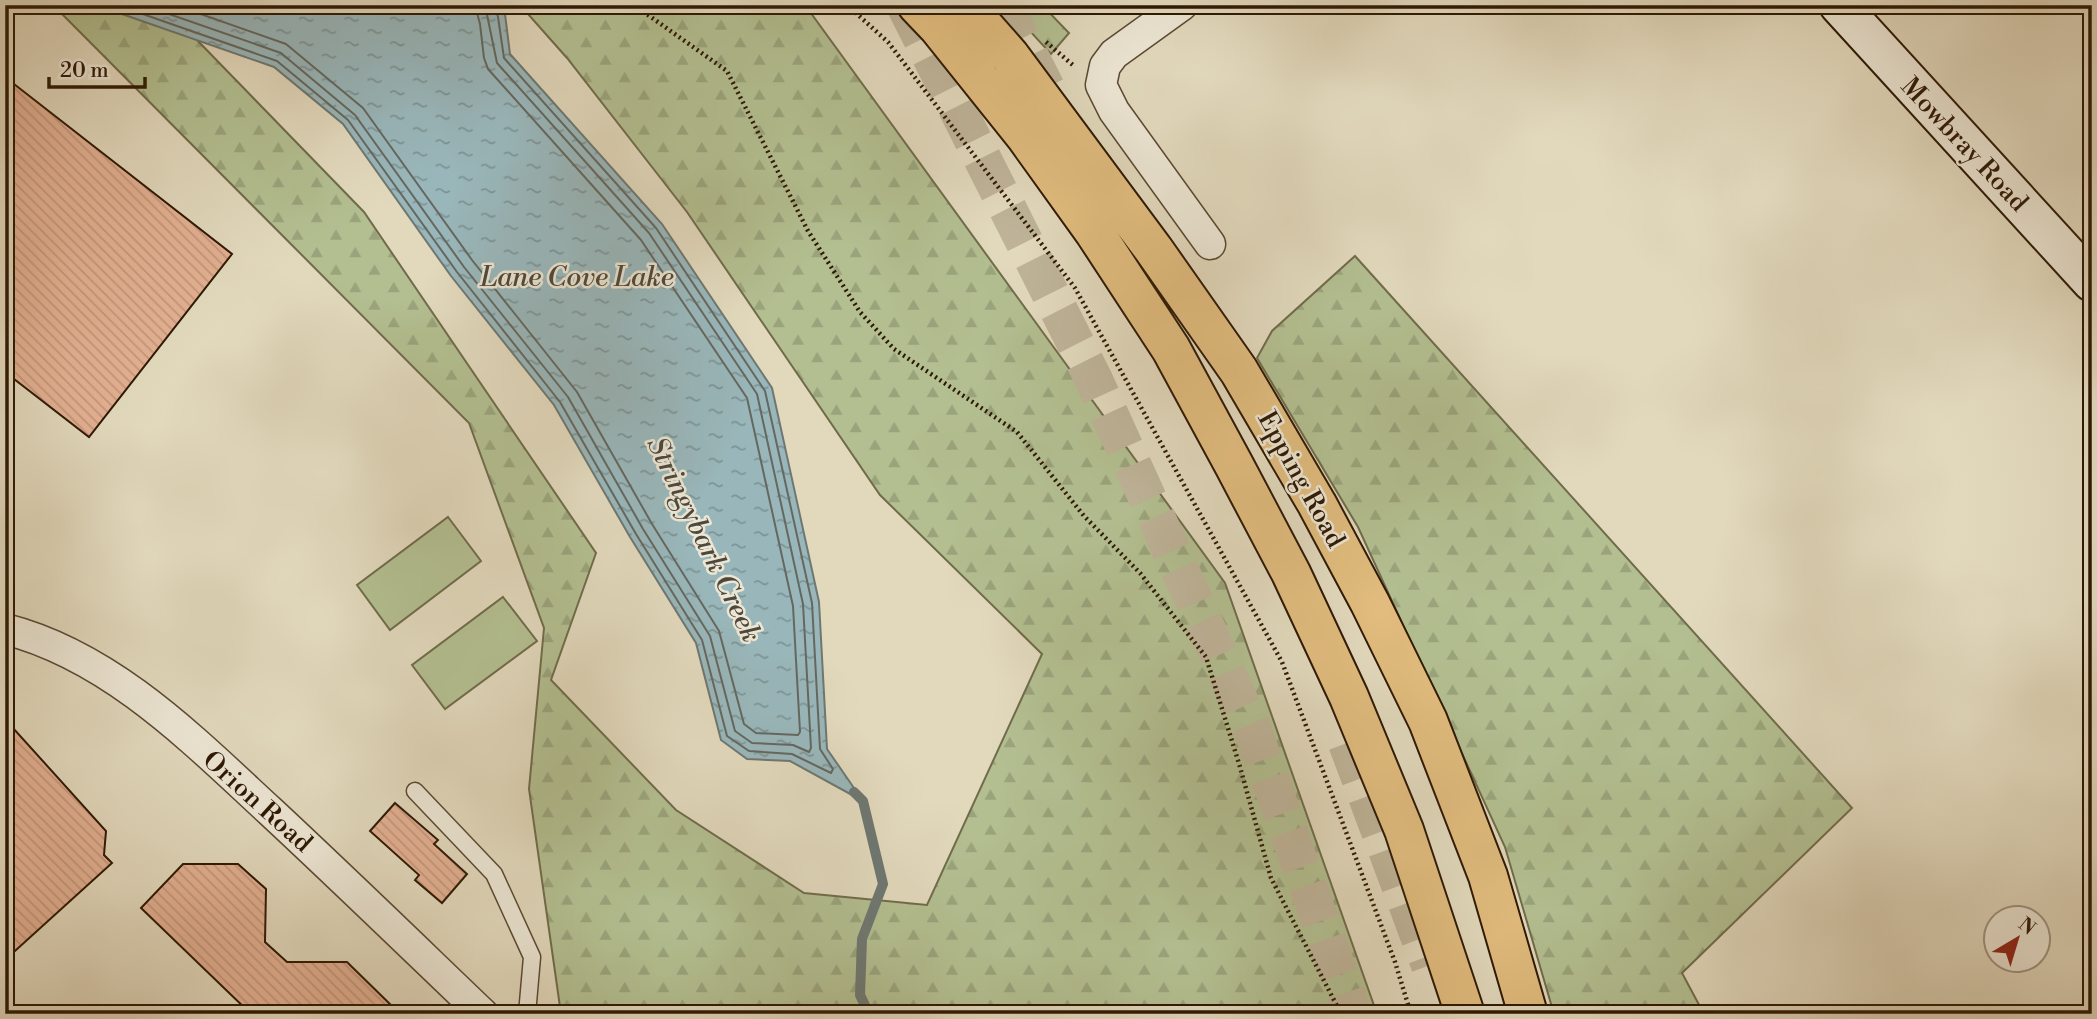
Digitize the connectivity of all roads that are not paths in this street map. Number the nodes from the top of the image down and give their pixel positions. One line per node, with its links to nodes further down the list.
1 (917, 5): 11 (main road, Epping Road)
2 (965, 5): 12 (main road, Epping Road)
3 (1182, 5): 5 (street)
4 (1839, 5): 6 (main road, Mowbray Road)
5 (1210, 244)
6 (2092, 282)
7 (5, 629): 9 (street, Orion Road)
8 (415, 791): 10 (lane)
9 (483, 1014)
10 (527, 1014)
11 (1465, 1014)
12 (1528, 1014)

